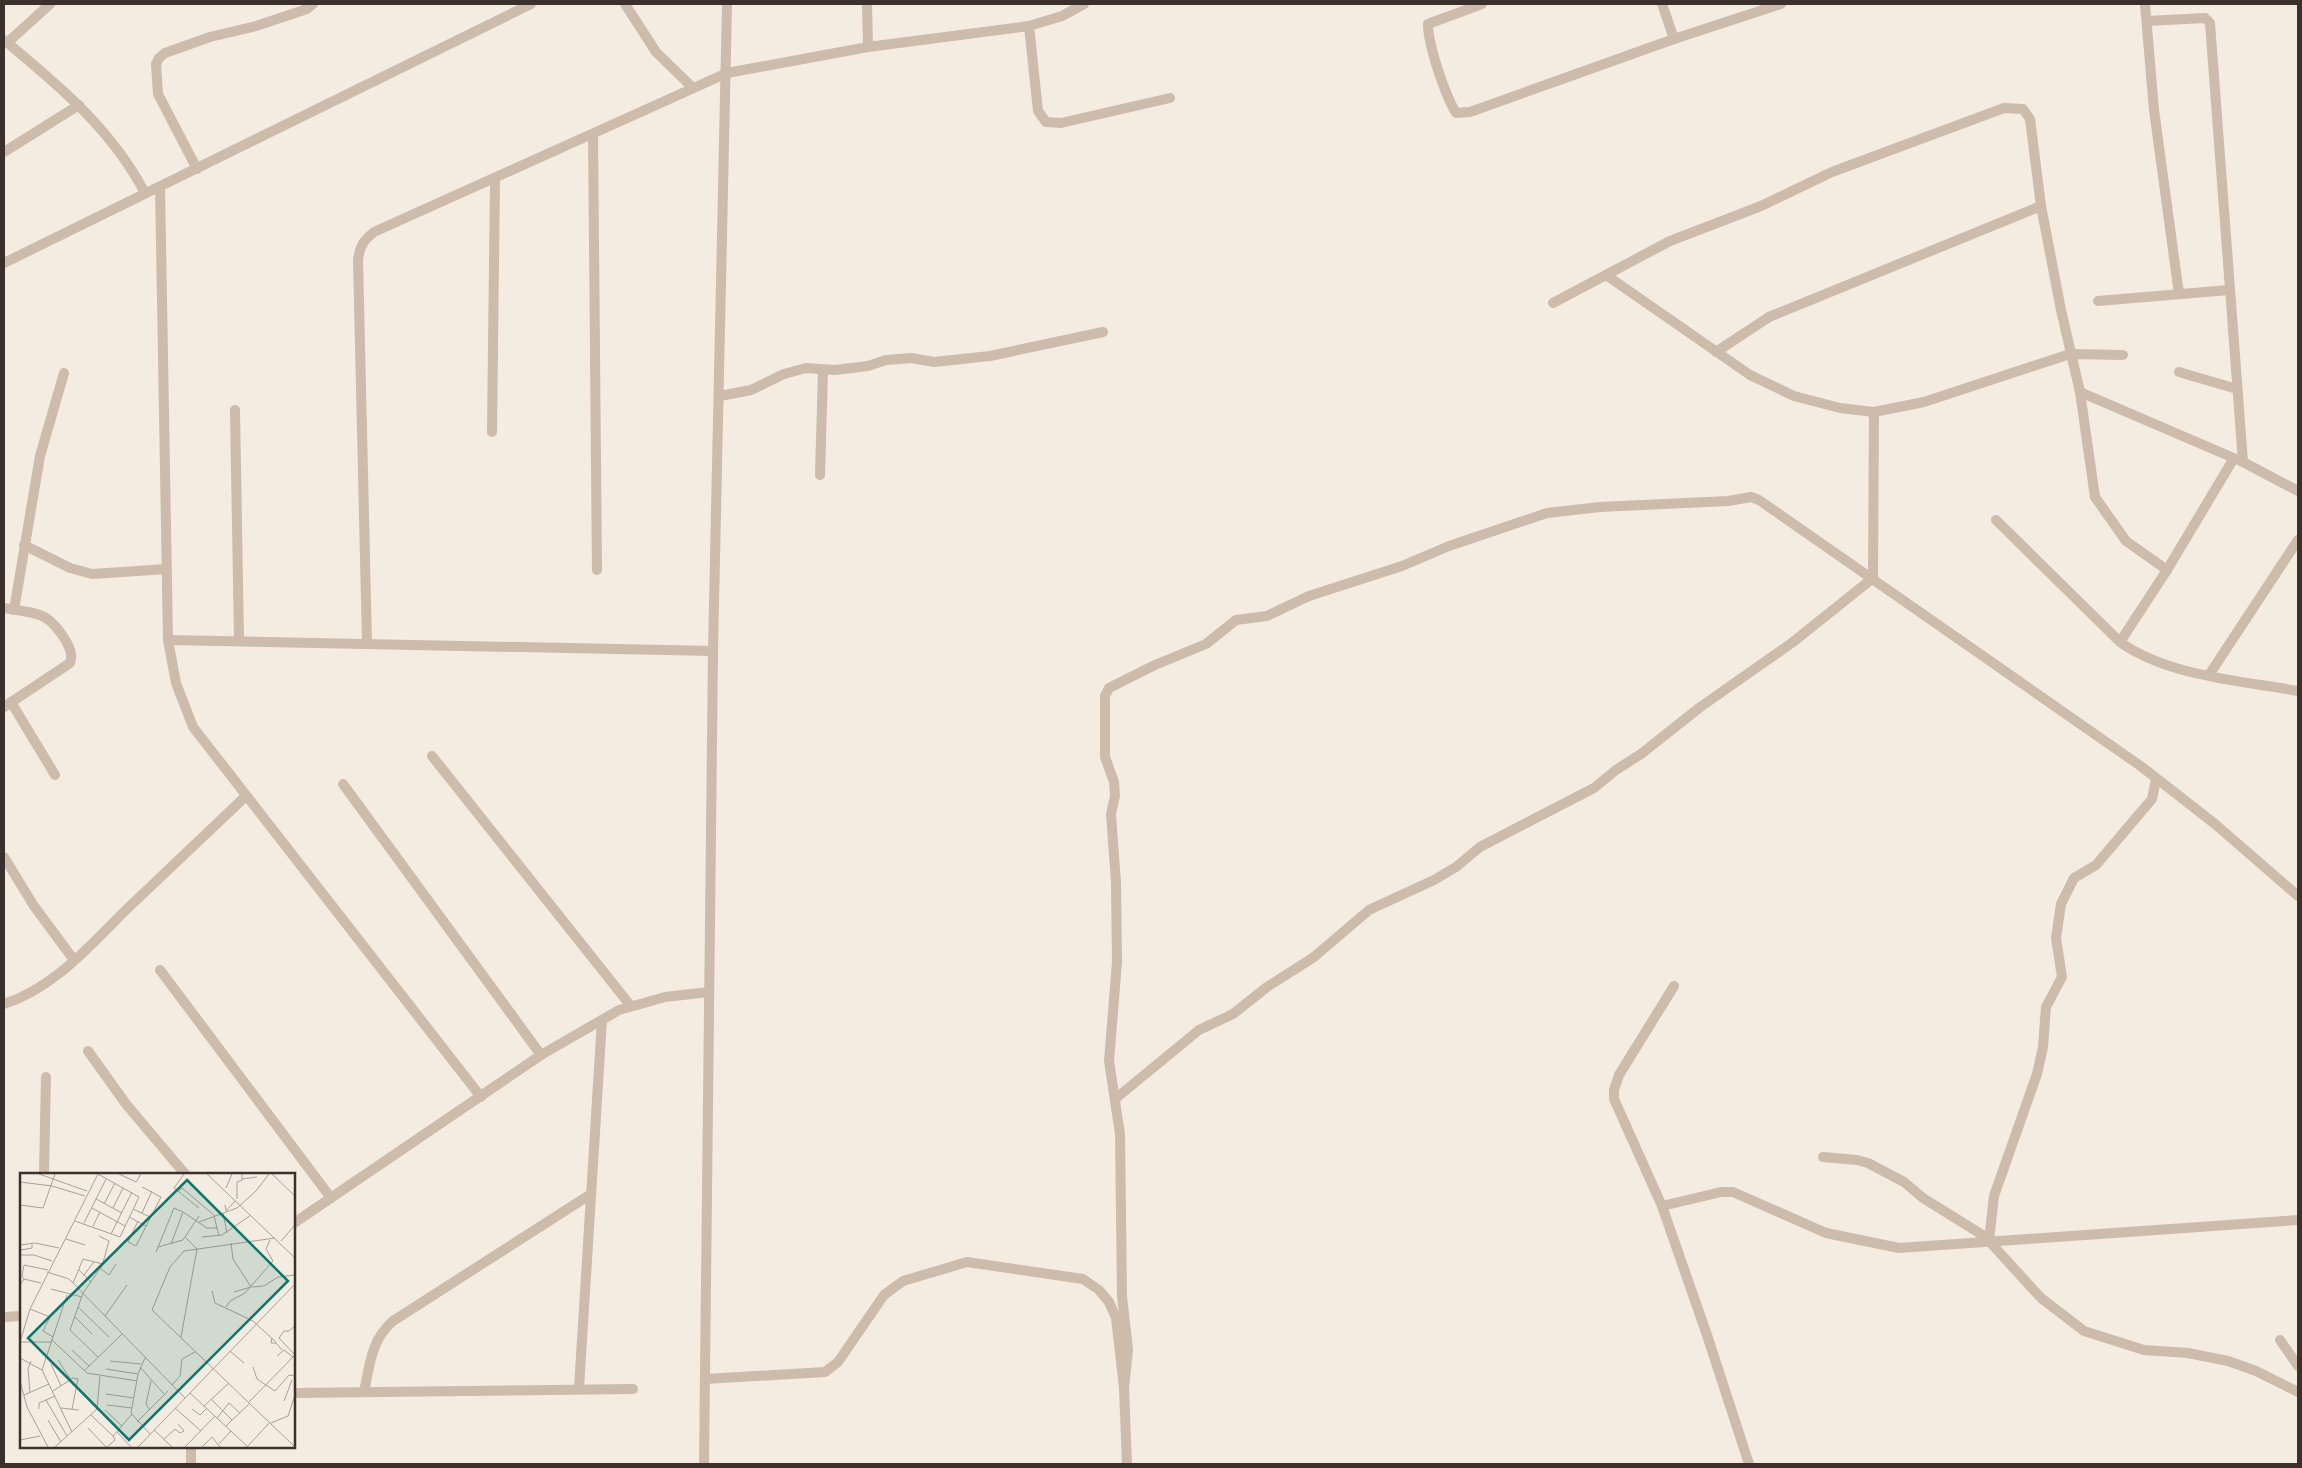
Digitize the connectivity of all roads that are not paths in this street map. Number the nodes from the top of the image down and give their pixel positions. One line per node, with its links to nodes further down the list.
1 (50, 4): 16 (street)
2 (313, 4): 24 (street)
3 (531, 4): 24 (street)
4 (625, 4): 19 (street)
5 (727, 4): 18 (street)
6 (867, 4): 17 (street)
7 (1482, 4): 15 (street)
8 (1662, 4): 15 (street)
9 (1782, 4): 12 (street)
10 (2145, 4): 13 (street)
11 (1080, 5): 14 (street)
12 (1764, 6): 15 (street)
13 (2147, 21): 31 (street); 32 (street)
14 (1029, 26): 17 (street); 20 (street)
15 (1674, 39)
16 (6, 41): 21 (street)
17 (868, 47): 18 (street)
18 (727, 73): 19 (street); 44 (street)
19 (692, 87): 22 (street)
20 (1170, 98)
21 (79, 105): 23 (street); 27 (street)
22 (593, 134): 25 (street); 55 (street)
23 (4, 152)
24 (197, 169): 26 (street)
25 (495, 179): 47 (street); 62 (street)
26 (160, 187): 27 (street); 54 (street)
27 (145, 193): 29 (street)
28 (2042, 206): 30 (street); 36 (street); 37 (street)
29 (4, 263)
30 (1606, 275): 34 (street); 36 (street)
31 (2229, 290): 32 (street); 42 (street)
32 (2179, 294): 33 (street)
33 (2098, 301)
34 (1553, 303)
35 (1103, 332): 39 (street)
36 (1716, 352): 46 (street)
37 (2070, 354): 38 (street); 43 (street); 46 (street)
38 (2123, 355)
39 (823, 370): 44 (street); 49 (street)
40 (2179, 372): 42 (street)
41 (64, 373): 53 (street)
42 (2237, 389): 48 (street)
43 (2080, 392): 48 (street); 56 (street)
44 (720, 396): 63 (street)
45 (235, 410): 60 (street)
46 (1874, 412): 57 (street)
47 (492, 432)
48 (2238, 460): 50 (street); 56 (street)
49 (820, 475)
50 (2298, 491)
51 (1996, 520): 61 (street)
52 (2298, 540): 64 (street)
53 (24, 545): 54 (street); 58 (street)
54 (167, 569): 59 (street)
55 (597, 570)
56 (2167, 570): 61 (street)
57 (1873, 578): 69 (street); 85 (street); 85 (street)
58 (9, 609): 66 (street)
59 (168, 640): 60 (street); 71 (street)
60 (239, 641): 62 (street)
61 (2120, 642): 64 (street)
62 (367, 643): 63 (street)
63 (713, 651): 77 (street)
64 (2209, 674): 65 (street)
65 (2298, 691)
66 (7, 704): 68 (street)
67 (432, 756): 79 (street)
68 (55, 775)
69 (2156, 779): 73 (street); 94 (street)
70 (343, 784): 82 (street)
71 (246, 796): 74 (street); 84 (street)
72 (4, 857): 74 (street)
73 (2298, 896)
74 (74, 960): 78 (street)
75 (160, 970): 90 (street)
76 (1674, 986): 91 (street)
77 (709, 992): 79 (street); 99 (street)
78 (4, 1004)
79 (630, 1006): 80 (street)
80 (602, 1020): 82 (street); 89 (street)
81 (88, 1052): 88 (street)
82 (541, 1055): 84 (street)
83 (46, 1077): 87 (street)
84 (481, 1097): 90 (street)
85 (1115, 1099): 101 (street)
86 (1824, 1157): 94 (street)
87 (44, 1173)
88 (185, 1173)
89 (591, 1194): 100 (street); 103 (street)
90 (331, 1198): 93 (street)
91 (1662, 1206): 94 (street); 110 (street)
92 (2298, 1220): 94 (street)
93 (295, 1222)
94 (1989, 1240): 104 (street)
95 (20, 1316): 96 (street)
96 (4, 1317)
97 (2280, 1340): 98 (street)
98 (2298, 1366)
99 (705, 1379): 101 (street); 108 (street)
100 (579, 1388): 102 (street); 103 (street)
101 (1124, 1388): 109 (street)
102 (633, 1389)
103 (364, 1392): 105 (street)
104 (2298, 1392)
105 (295, 1393)
106 (191, 1448): 107 (street)
107 (191, 1464)
108 (704, 1464)
109 (1127, 1464)
110 (1749, 1464)

